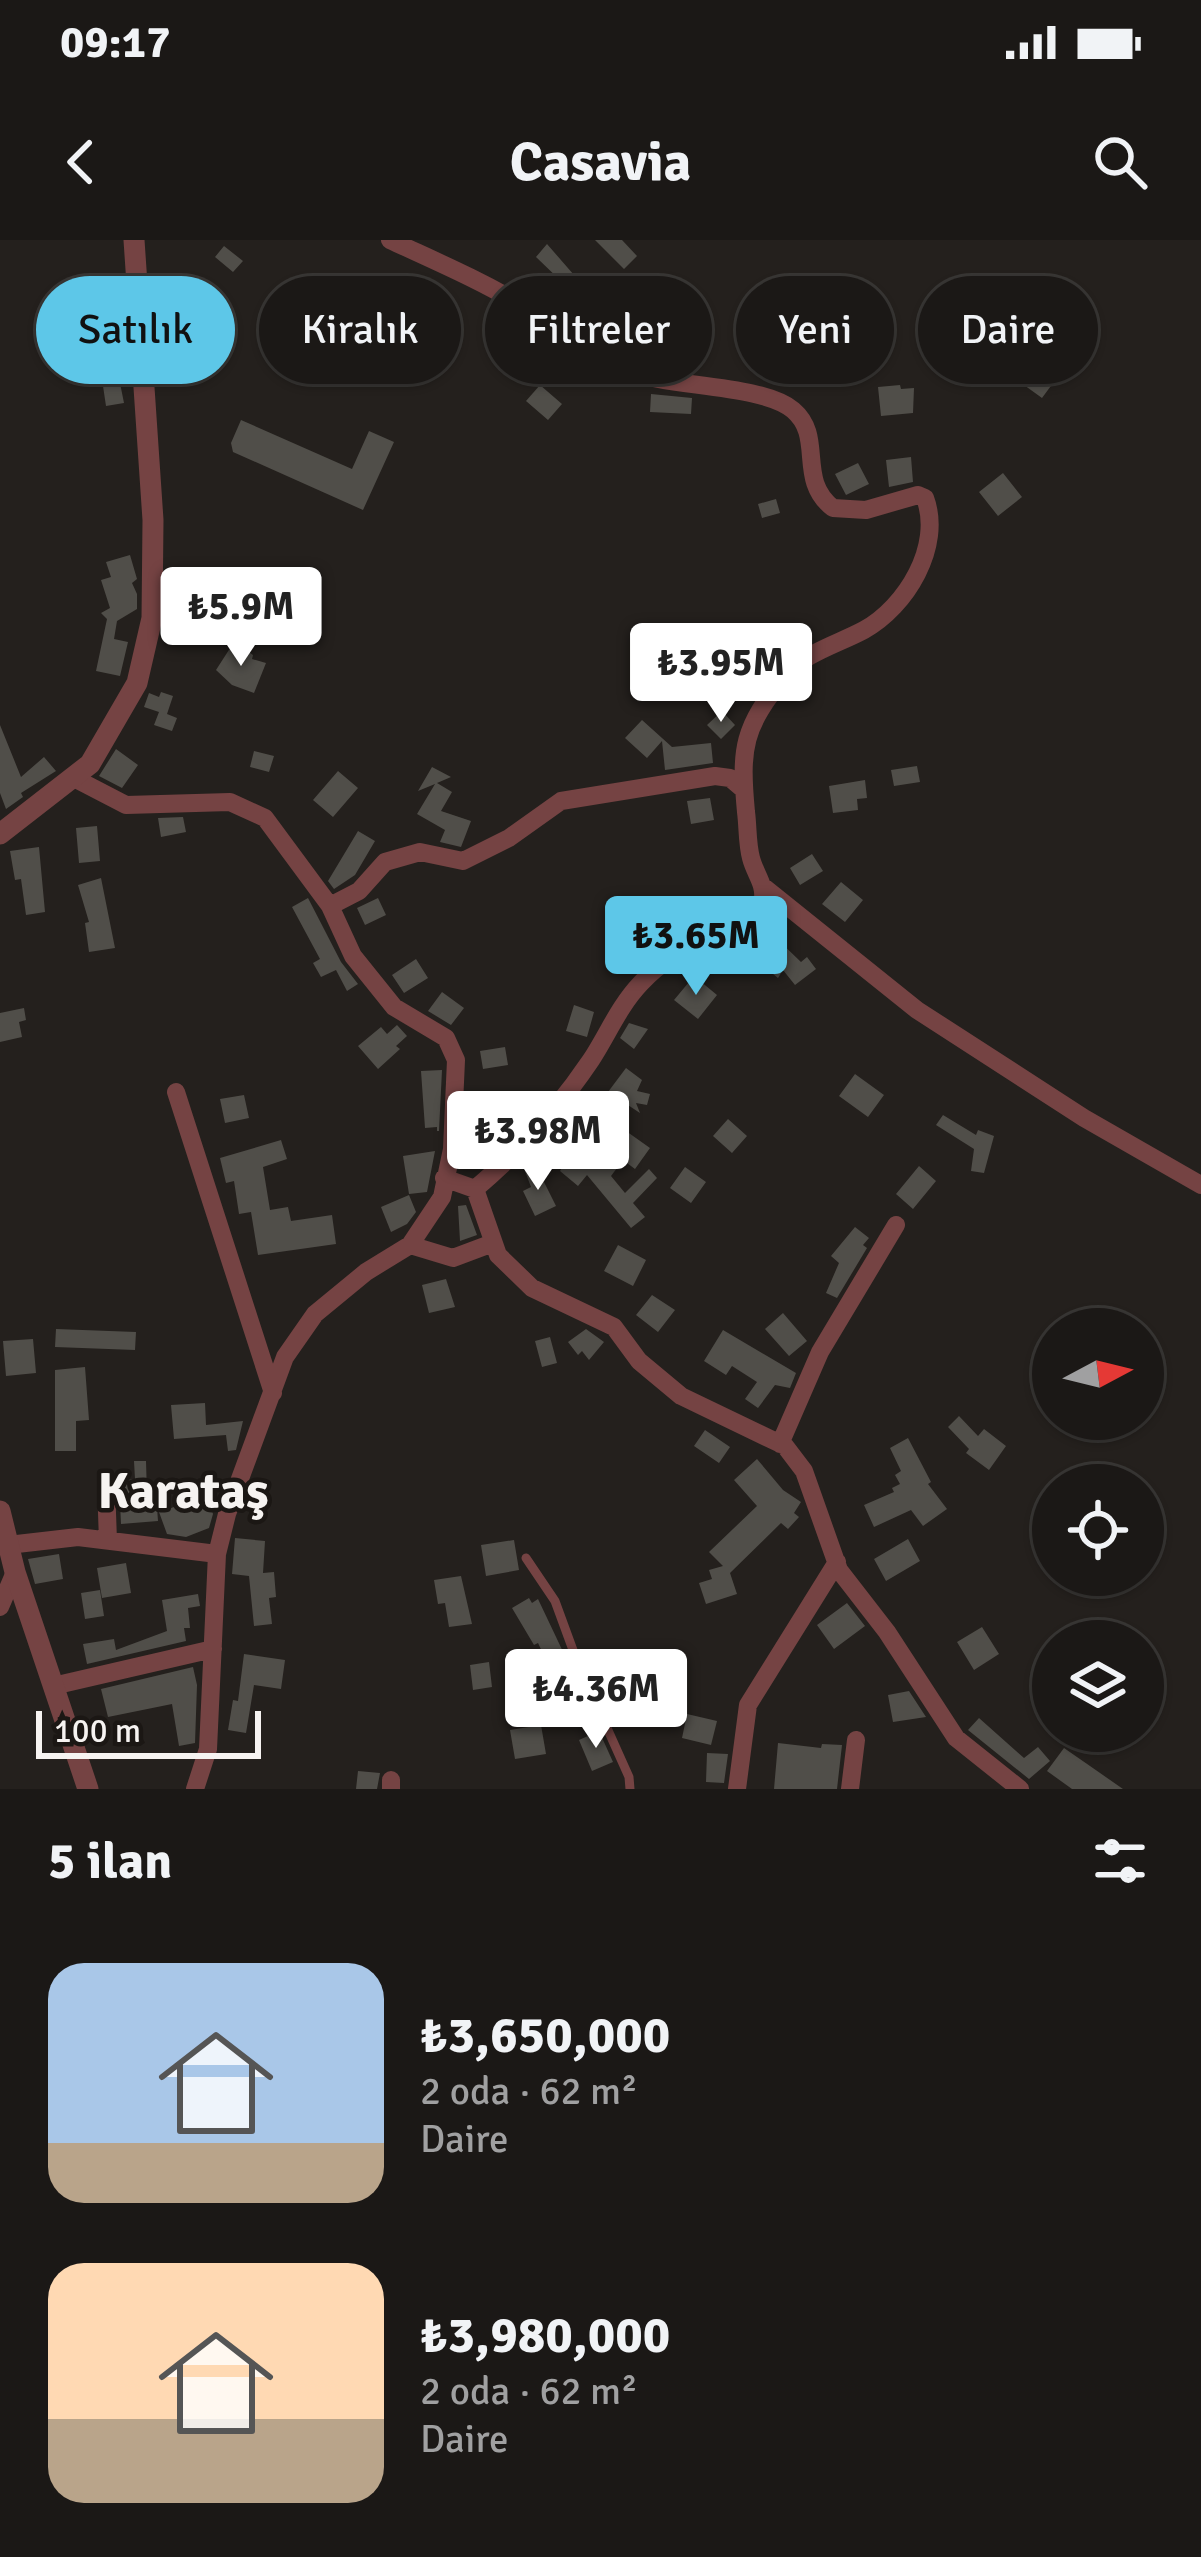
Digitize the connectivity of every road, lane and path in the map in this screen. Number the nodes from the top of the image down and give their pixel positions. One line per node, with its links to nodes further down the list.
1 (134, 240): 3 (street)
2 (390, 240): 4 (street)
3 (72, 777): 5 (street); 7 (street)
4 (744, 790): 6 (street); 7 (street)
5 (0, 834)
6 (765, 888): 10 (street); 11 (street)
7 (330, 905): 9 (street)
8 (176, 1092): 15 (street)
9 (444, 1178): 11 (street); 14 (street)
10 (1201, 1185)
11 (475, 1190): 13 (street)
12 (896, 1226): 16 (street)
13 (493, 1243): 14 (street); 16 (street)
14 (410, 1245): 15 (street)
15 (273, 1393): 21 (street)
16 (780, 1444): 23 (street)
17 (106, 1484): 19 (street)
18 (0, 1510): 20 (street)
19 (108, 1541): 20 (street); 21 (street)
20 (8, 1546): 24 (street)
21 (217, 1553): 26 (street)
22 (526, 1558): 31 (lane)
23 (837, 1562): 32 (street); 34 (street)
24 (15, 1572): 25 (street); 27 (street)
25 (0, 1607)
26 (213, 1649): 27 (street); 30 (street)
27 (53, 1686): 29 (street)
28 (856, 1740): 33 (street)
29 (88, 1789)
30 (195, 1789)
31 (630, 1789)
32 (737, 1789)
33 (850, 1789)
34 (1020, 1789)

